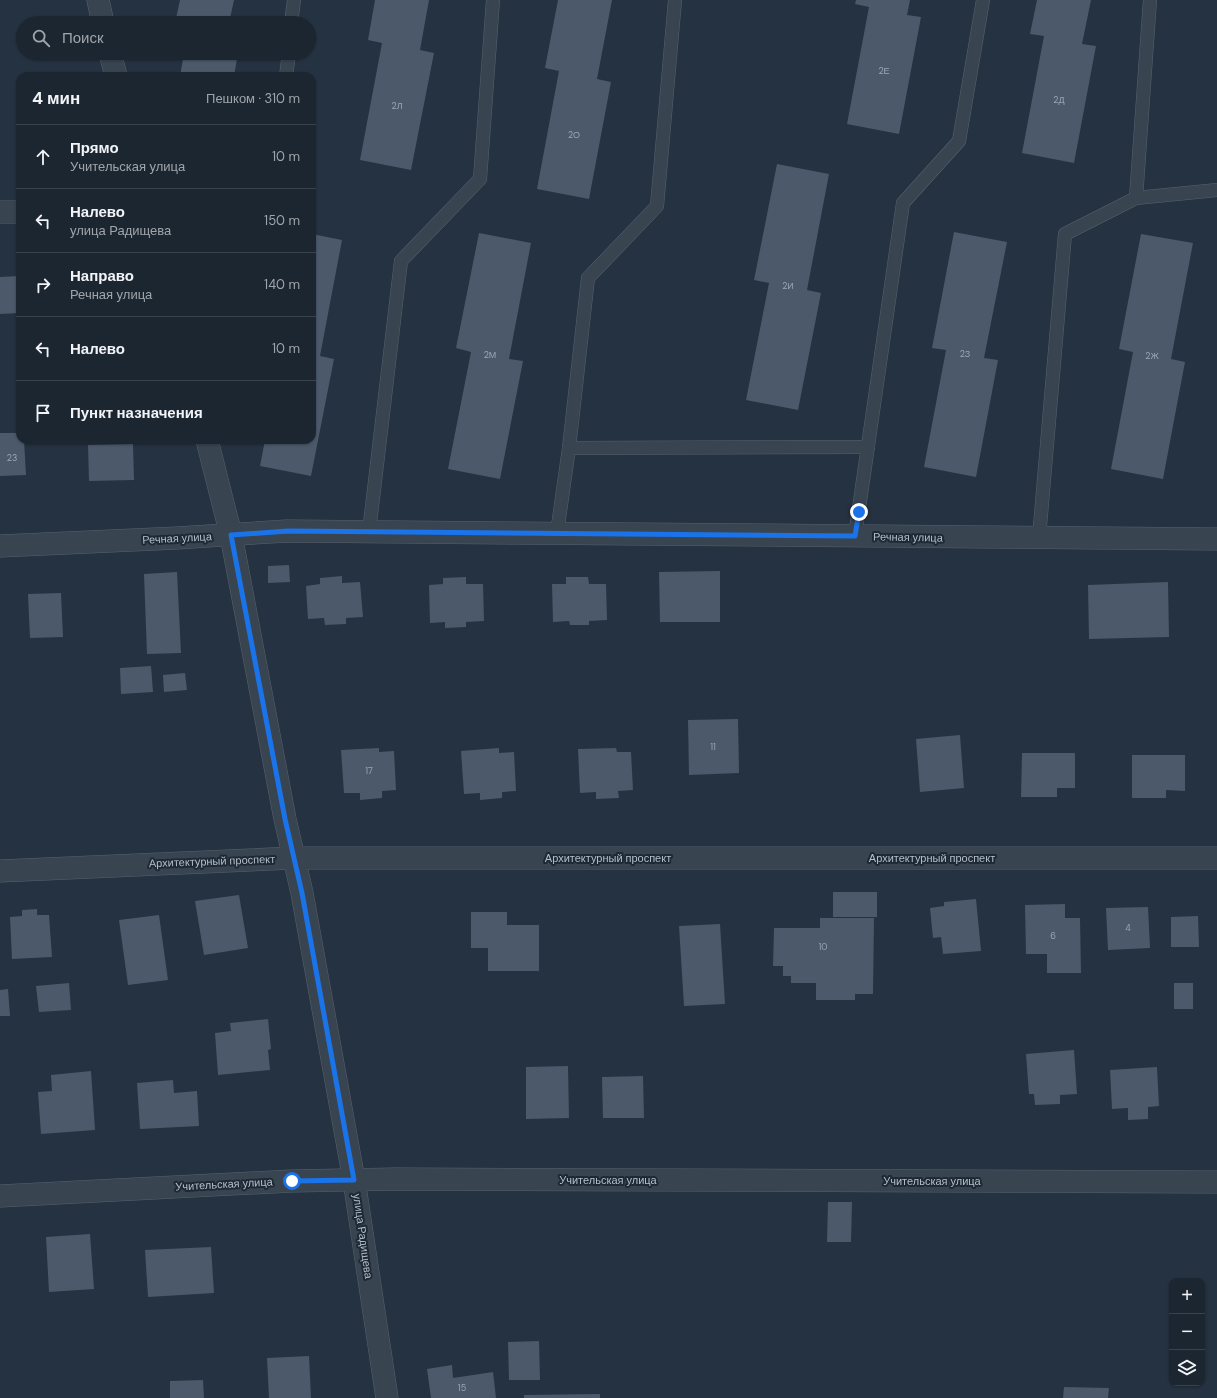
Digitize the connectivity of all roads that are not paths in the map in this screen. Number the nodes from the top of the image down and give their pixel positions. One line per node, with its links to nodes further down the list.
1 (98, 0): 7 (street)
2 (294, 0): 8 (lane)
3 (493, 0): 20 (lane)
4 (675, 0): 19 (lane)
5 (983, 0): 18 (lane)
6 (1150, 0): 14 (lane)
7 (101, 16)
8 (293, 16)
9 (112, 60): 11 (street)
10 (288, 60): 12 (lane)
11 (115, 72)
12 (287, 72)
13 (1217, 190): 14 (lane)
14 (1136, 198): 24 (lane)
15 (0, 212): 16 (street)
16 (16, 212)
17 (209, 444): 22 (street, улица Радищева)
18 (868, 447): 19 (lane); 23 (lane)
19 (569, 448): 21 (lane)
20 (369, 532): 21 (street, Речная улица); 22 (street, Речная улица)
21 (557, 533): 23 (street, Речная улица)
22 (231, 535): 26 (street, Речная улица); 27 (street, улица Радищева)
23 (855, 536): 24 (street, Речная улица)
24 (1039, 538): 25 (street, Речная улица)
25 (1217, 539)
26 (0, 546)
27 (293, 858): 28 (street, Архитектурный проспект); 29 (street, Архитектурный проспект); 30 (street, улица Радищева)
28 (1217, 858)
29 (0, 870)
30 (354, 1180): 31 (street, Учительская улица); 32 (street, Учительская улица); 33 (street, улица Радищева)
31 (1217, 1182)
32 (0, 1196)
33 (387, 1398)

